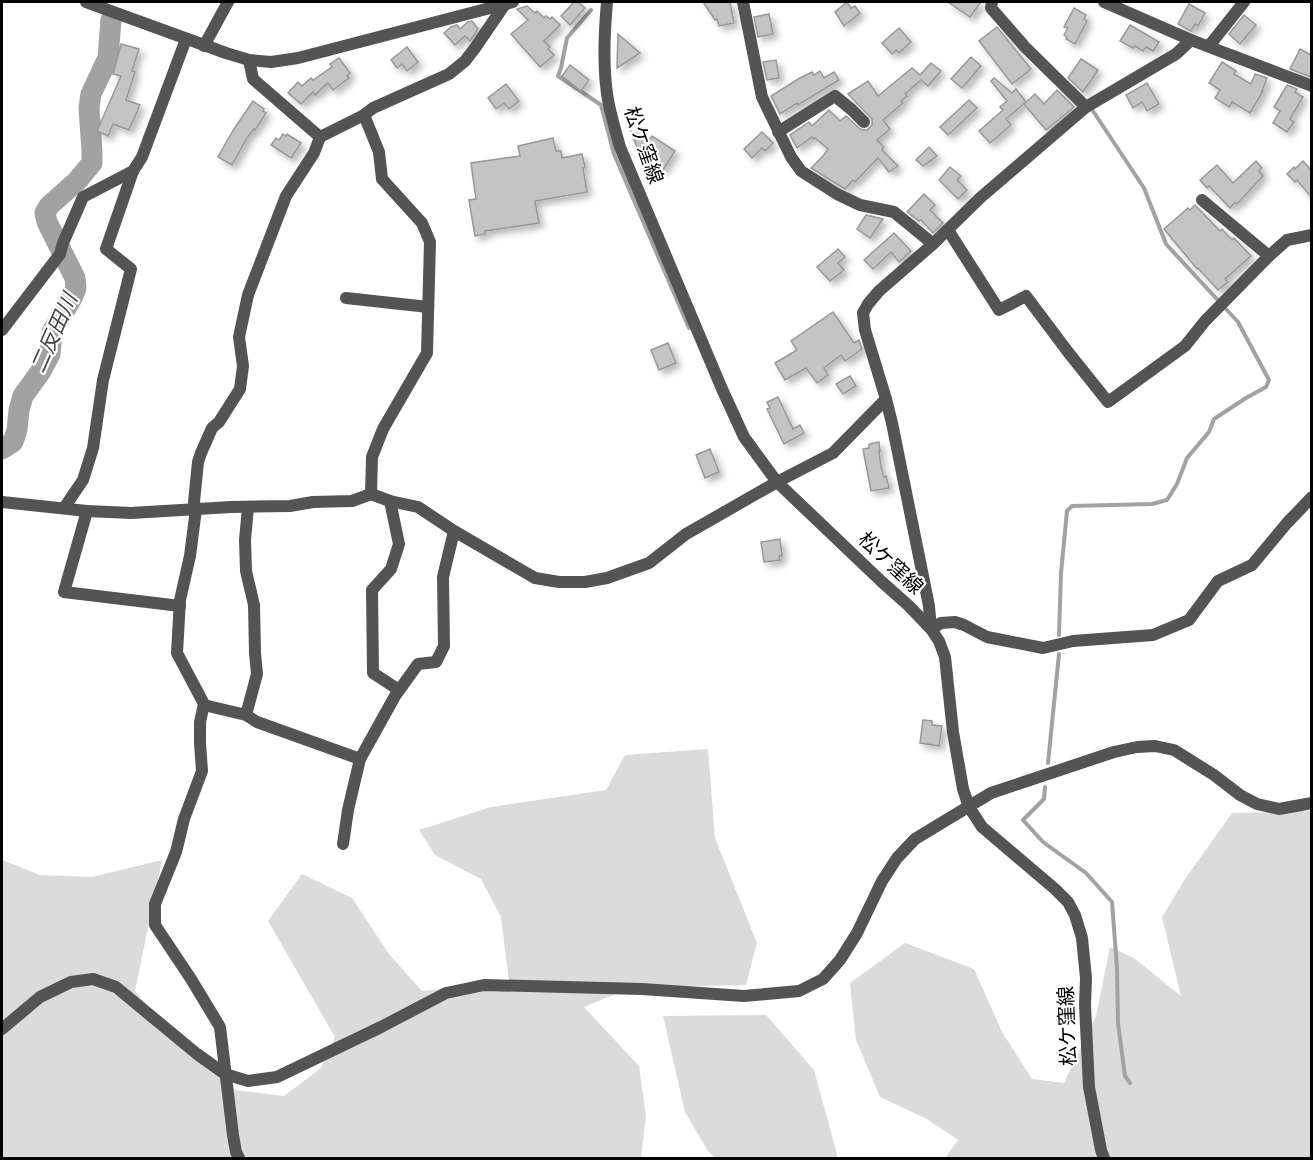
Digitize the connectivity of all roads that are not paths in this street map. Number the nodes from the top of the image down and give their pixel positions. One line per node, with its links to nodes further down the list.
1 (86, 2): 9 (street)
2 (228, 2): 11 (street)
3 (607, 2): 30 (street, 松ケ窪線)
4 (743, 2): 18 (street)
5 (992, 2): 15 (street)
6 (1104, 2): 10 (street)
7 (1244, 2): 12 (street)
8 (509, 3): 13 (street); 16 (street)
9 (186, 39): 11 (street); 20 (street)
10 (1191, 40): 12 (street); 15 (street)
11 (204, 46): 13 (street)
12 (1209, 46): 14 (street)
13 (249, 60): 19 (street)
14 (1311, 86)
15 (1090, 105): 22 (street)
16 (364, 115): 19 (street); 27 (street)
17 (864, 123): 18 (street)
18 (778, 132): 24 (street)
19 (320, 137): 37 (street)
20 (133, 171): 28 (street); 36 (street)
21 (1202, 200): 25 (street)
22 (948, 230): 24 (street); 25 (street)
23 (1311, 235): 25 (street)
24 (933, 244): 29 (street)
25 (1269, 256)
26 (346, 298): 27 (street)
27 (428, 307): 31 (street)
28 (3, 326)
29 (886, 399): 30 (street); 41 (street)
30 (777, 482): 39 (street); 41 (street, 松ケ窪線)
31 (371, 494): 33 (street); 35 (street)
32 (1311, 496): 41 (street)
33 (390, 501): 39 (street); 42 (street)
34 (2, 502): 36 (street)
35 (248, 507): 37 (street); 44 (street)
36 (64, 508): 38 (street)
37 (196, 509): 38 (street); 40 (street)
38 (87, 511): 40 (street)
39 (454, 531): 42 (street)
40 (180, 606): 43 (street)
41 (932, 629): 47 (street, 松ケ窪線)
42 (399, 690): 45 (street)
43 (204, 705): 44 (street); 50 (street)
44 (246, 715): 45 (street)
45 (360, 759): 48 (street)
46 (1311, 803): 47 (street)
47 (969, 807): 50 (street); 52 (street, 松ケ窪線)
48 (343, 844)
49 (2, 1029): 50 (street)
50 (225, 1074): 51 (street)
51 (239, 1158)
52 (1104, 1158)

